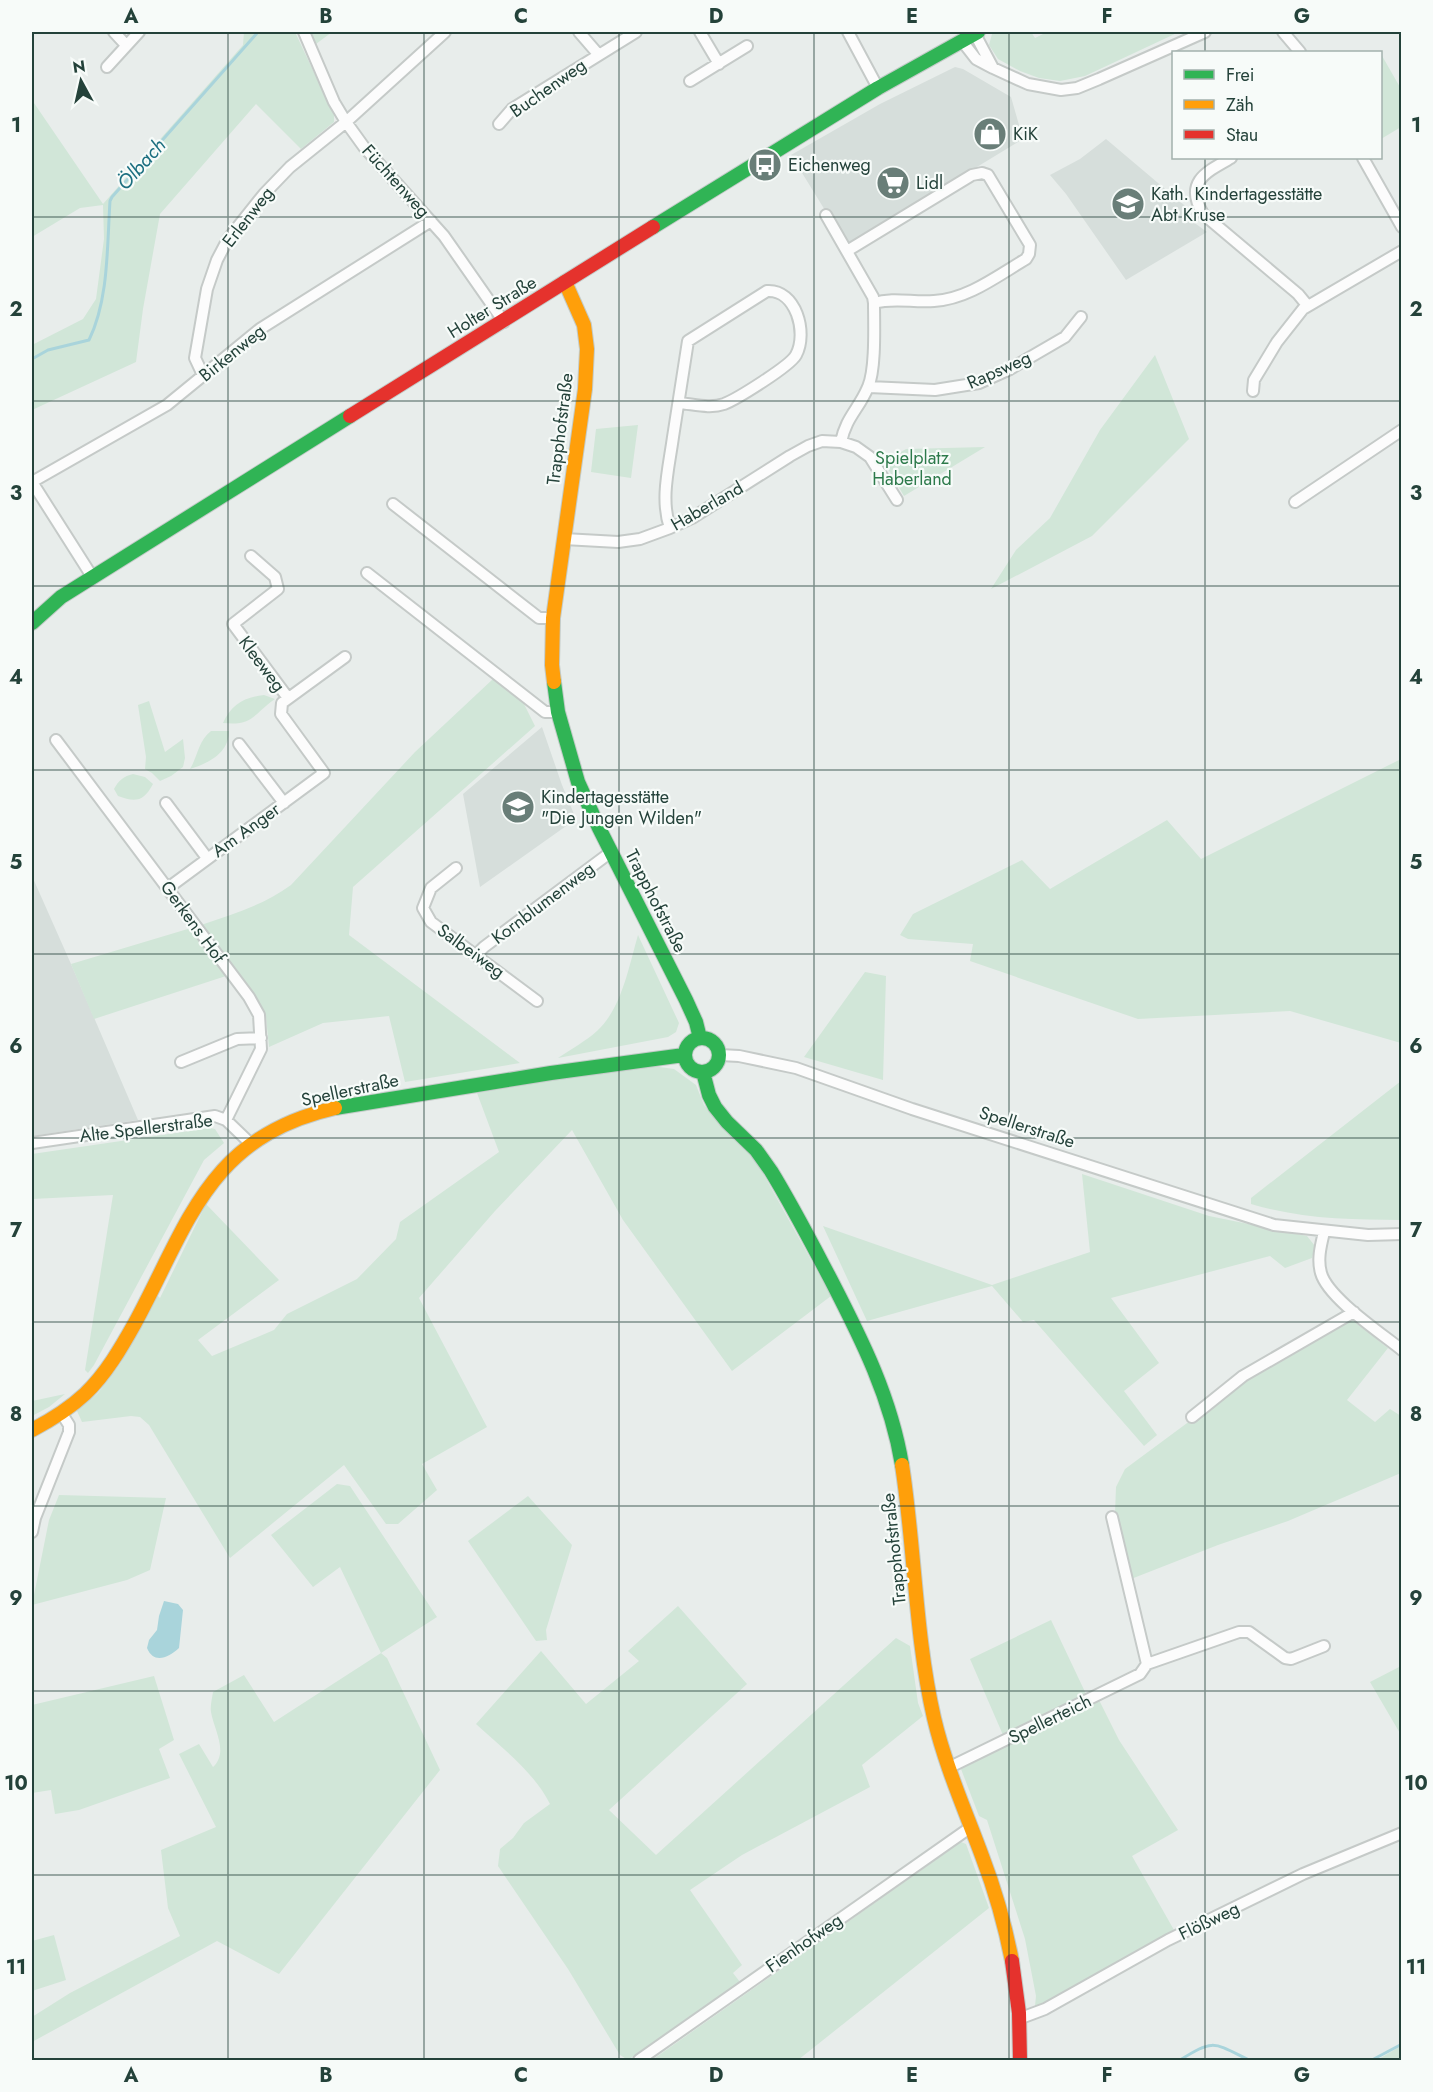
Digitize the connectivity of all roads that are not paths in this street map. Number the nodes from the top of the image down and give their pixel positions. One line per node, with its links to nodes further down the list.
1 (114, 32): 13 (street)
2 (140, 32): 13 (street)
3 (304, 32): 22 (street, Füchtenweg)
4 (445, 32): 22 (street, Erlenweg)
5 (579, 32): 16 (street, Buchenweg)
6 (636, 32): 16 (street, Buchenweg)
7 (700, 32): 17 (street)
8 (848, 32): 21 (street)
9 (1204, 32): 19 (street)
10 (1283, 32): 15 (street)
11 (977, 33): 12 (street, Holter Straße); 19 (street)
12 (962, 41): 19 (street); 21 (street, Holter Straße)
13 (126, 45): 18 (street)
14 (747, 46): 17 (street)
15 (1299, 51)
16 (598, 54): 23 (street, Buchenweg)
17 (719, 63): 20 (street)
18 (107, 67)
19 (993, 69)
20 (690, 81)
21 (878, 88): 31 (street, Holter Straße)
22 (346, 122): 27 (street, Füchtenweg); 36 (street, Erlenweg)
23 (500, 124)
24 (1229, 159): 33 (street)
25 (1364, 159): 28 (street)
26 (826, 215): 29 (street)
27 (431, 221): 35 (street, Füchtenweg); 36 (street, Birkenweg)
28 (1401, 227)
29 (847, 251): 32 (street); 32 (street)
30 (1401, 251): 33 (street)
31 (565, 282): 35 (street, Holter Straße); 47 (street, Trapphofstraße)
32 (874, 303): 37 (street)
33 (1307, 305): 38 (street)
34 (1081, 317): 37 (street, Rapsweg)
35 (504, 322): 50 (street, Holter Straße)
36 (204, 375): 42 (street, Birkenweg)
37 (869, 387): 41 (street)
38 (1253, 391)
39 (679, 403): 39 (street); 46 (street)
40 (1401, 430): 44 (street)
41 (842, 442): 43 (street); 46 (street, Haberland)
42 (32, 482): 50 (street, Birkenweg)
43 (897, 500)
44 (1295, 502)
45 (393, 504): 51 (street)
46 (670, 528): 47 (street, Haberland)
47 (564, 538): 51 (street, Trapphofstraße)
48 (251, 556): 54 (street, Kleeweg)
49 (368, 573): 55 (street)
50 (93, 578): 52 (street, Holter Straße)
51 (553, 618): 55 (street, Trapphofstraße)
52 (32, 623)
53 (345, 657): 54 (street)
54 (288, 698): 59 (street, Am Anger)
55 (558, 712): 60 (street, Trapphofstraße)
56 (56, 740): 63 (street, Gerkens Hof)
57 (239, 744): 59 (street)
58 (166, 803): 61 (street)
59 (284, 803): 61 (street, Am Anger)
60 (611, 852): 64 (street, Kornblumenweg); 67 (street, Trapphofstraße)
61 (207, 858): 63 (street, Am Anger)
62 (456, 868): 64 (street, Salbeiweg)
63 (168, 888): 66 (street, Gerkens Hof)
64 (476, 956): 65 (street, Salbeiweg)
65 (537, 1001)
66 (261, 1038): 70 (street); 72 (street, Gerkens Hof)
67 (700, 1038): 68 (street); 69 (street)
68 (684, 1055): 71 (street); 74 (street, Spellerstraße)
69 (720, 1055): 71 (street); 75 (street, Spellerstraße)
70 (181, 1062)
71 (703, 1072): 86 (street, Trapphofstraße)
72 (226, 1119): 73 (street, Alte Spellerstraße); 74 (street, Alte Spellerstraße)
73 (32, 1143)
74 (251, 1144): 79 (street, Spellerstraße)
75 (1324, 1232): 76 (street, Spellerstraße); 77 (street)
76 (1401, 1234)
77 (1354, 1312): 78 (street); 80 (street)
78 (1401, 1350)
79 (62, 1414): 81 (street, Spellerstraße); 83 (street)
80 (1192, 1417)
81 (32, 1430)
82 (1112, 1517): 85 (street)
83 (32, 1532)
84 (1324, 1646): 85 (street, Spellerteich)
85 (1147, 1664): 86 (street, Spellerteich)
86 (948, 1768): 87 (street, Trapphofstraße)
87 (971, 1827): 89 (street, Trapphofstraße); 90 (street, Fienhofweg)
88 (1401, 1833): 89 (street, Flößweg)
89 (1021, 2018): 91 (street, Trapphofstraße)
90 (639, 2061)
91 (1020, 2061)

